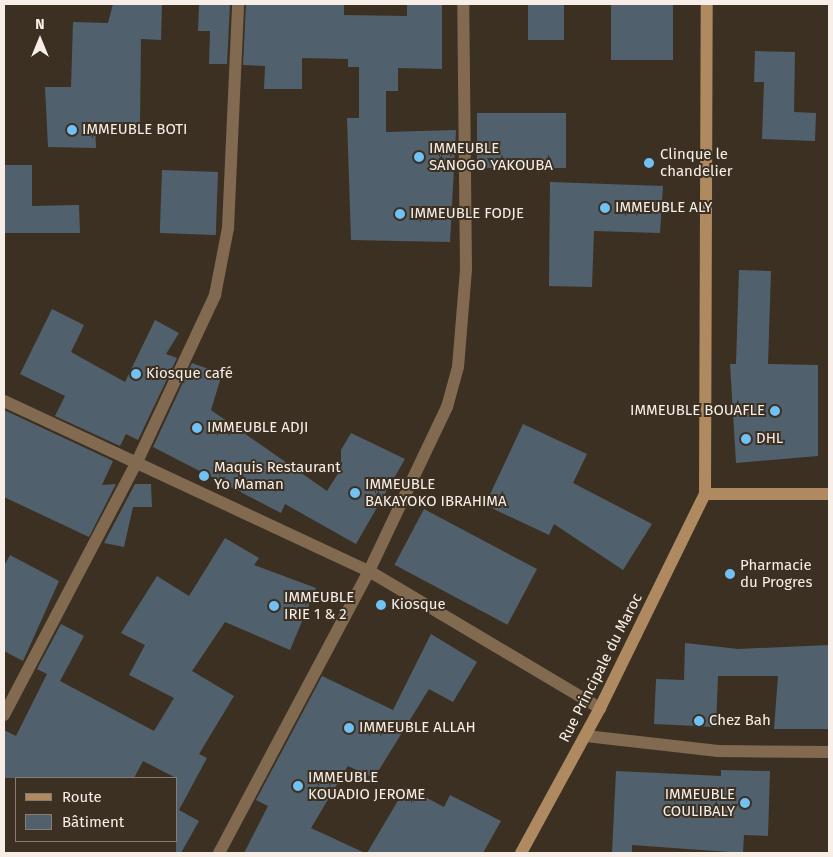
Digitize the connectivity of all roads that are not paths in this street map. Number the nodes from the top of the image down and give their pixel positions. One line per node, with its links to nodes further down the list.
1 (238, 4): 5 (street)
2 (463, 4): 8 (street)
3 (707, 4): 6 (street)
4 (4, 401): 5 (street)
5 (136, 464): 8 (street); 10 (street)
6 (705, 494): 7 (street); 9 (street, Rue Principale du Maroc)
7 (829, 494)
8 (369, 571): 9 (street); 13 (street)
9 (600, 708): 11 (street, Rue Principale du Maroc)
10 (4, 715)
11 (586, 736): 12 (street); 14 (street, Rue Principale du Maroc)
12 (829, 752)
13 (219, 853)
14 (521, 853)

